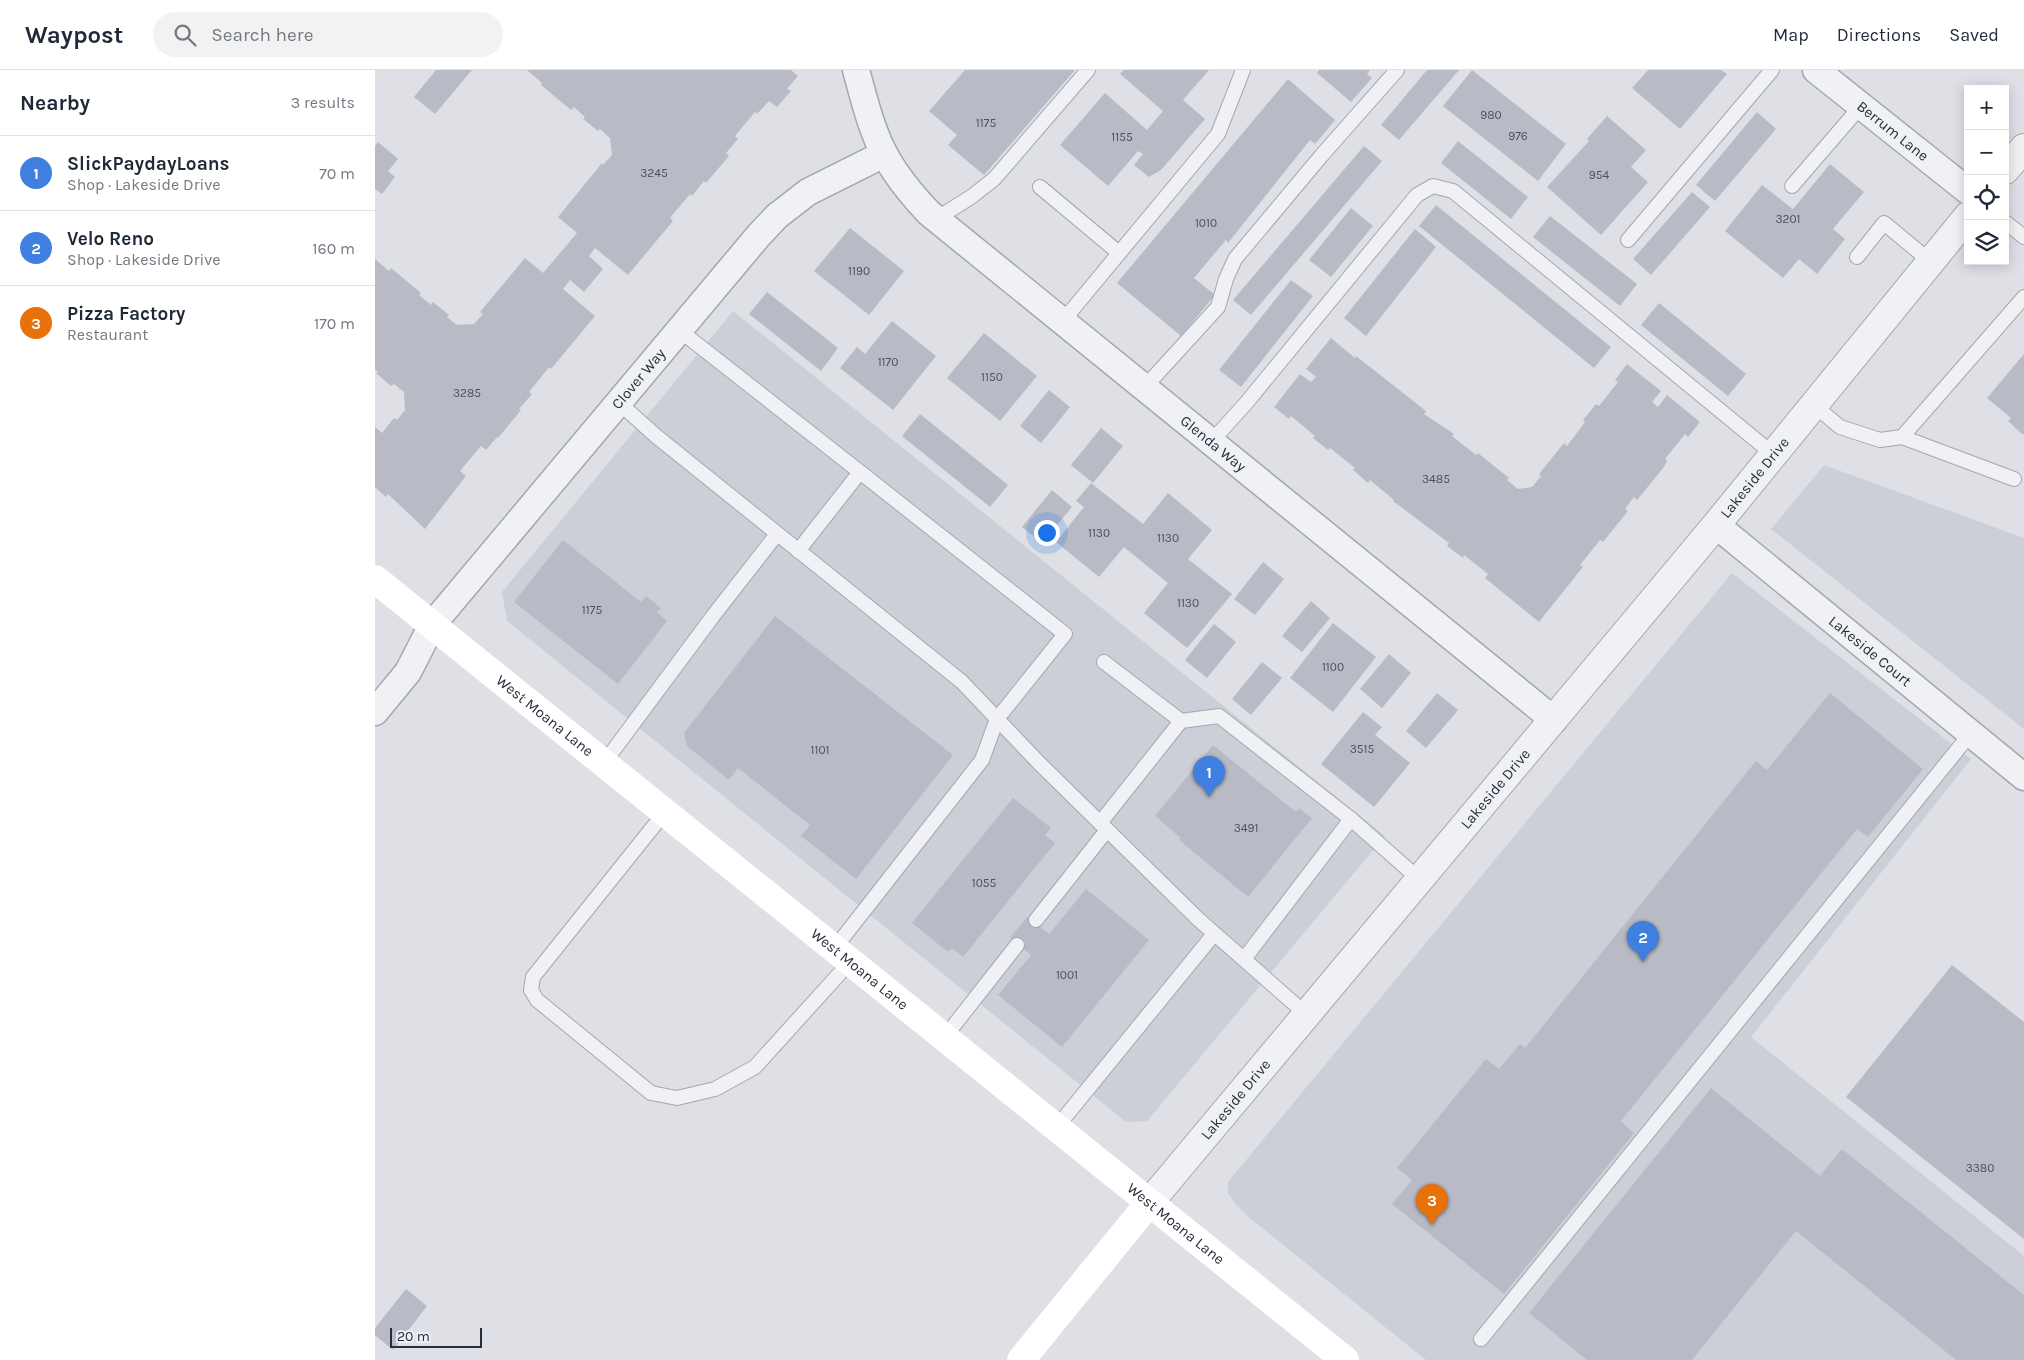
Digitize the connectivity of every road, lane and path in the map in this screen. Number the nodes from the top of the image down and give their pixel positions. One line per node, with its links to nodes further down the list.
1 (1088, 70): 14 (lane)
2 (1243, 70): 19 (lane)
3 (1397, 70): 25 (lane)
4 (1772, 70): 18 (lane)
5 (1817, 70): 7 (street, Berrum Lane)
6 (860, 71): 9 (street)
7 (1861, 106): 11 (lane); 13 (street, Berrum Lane)
8 (2024, 148): 10 (street)
9 (884, 154): 14 (street, Glenda Way); 24 (street, Clover Way)
10 (2009, 165)
11 (1792, 186)
12 (1040, 187): 19 (lane)
13 (1964, 188)
14 (936, 219): 23 (street, Glenda Way)
15 (1965, 220): 21 (street, Lakeside Drive)
16 (2009, 225): 17 (lane)
17 (2024, 238)
18 (1628, 240)
19 (1119, 253): 23 (lane)
20 (1857, 257): 21 (lane)
21 (1931, 262): 27 (street, Lakeside Drive)
22 (2024, 297): 28 (lane)
23 (1062, 322): 25 (street, Glenda Way)
24 (679, 330): 26 (street, Clover Way); 31 (lane)
25 (1144, 388): 29 (street, Glenda Way)
26 (618, 402): 34 (lane); 37 (street, Clover Way)
27 (1814, 405): 28 (lane); 30 (street, Lakeside Drive)
28 (1903, 437): 32 (lane)
29 (1211, 442): 30 (lane); 41 (street, Glenda Way)
30 (1773, 454): 33 (street, Lakeside Drive)
31 (860, 472): 35 (lane); 40 (lane)
32 (2014, 479)
33 (1716, 525): 41 (street, Lakeside Drive); 43 (street, Lakeside Court)
34 (777, 534): 35 (lane); 44 (lane)
35 (799, 551): 40 (lane)
36 (375, 579): 37 (main road, West Moana Lane)
37 (432, 625): 39 (street, Clover Way); 44 (main road, West Moana Lane)
38 (1104, 662): 42 (lane)
39 (375, 712)
40 (997, 719): 48 (lane); 53 (lane)
41 (1553, 720): 49 (street, Lakeside Drive)
42 (1181, 721): 47 (lane); 48 (lane)
43 (1971, 734): 45 (street, Lakeside Court); 59 (lane)
44 (604, 763): 46 (main road, West Moana Lane)
45 (2024, 777)
46 (665, 812): 53 (main road, West Moana Lane); 53 (lane)
47 (1351, 819): 49 (lane); 54 (lane)
48 (1104, 826): 50 (lane); 51 (lane)
49 (1420, 880): 55 (street, Lakeside Drive)
50 (1036, 920)
51 (1214, 934): 54 (lane); 57 (lane)
52 (1017, 945): 56 (lane)
53 (842, 956): 56 (main road, West Moana Lane)
54 (1244, 959): 55 (lane)
55 (1307, 1014): 58 (street, Lakeside Drive)
56 (944, 1038): 57 (main road, West Moana Lane)
57 (1056, 1128): 58 (main road, West Moana Lane)
58 (1149, 1203): 60 (main road, Lakeside Drive); 61 (main road, West Moana Lane)
59 (1481, 1339)
60 (1021, 1360)
61 (1345, 1360)

